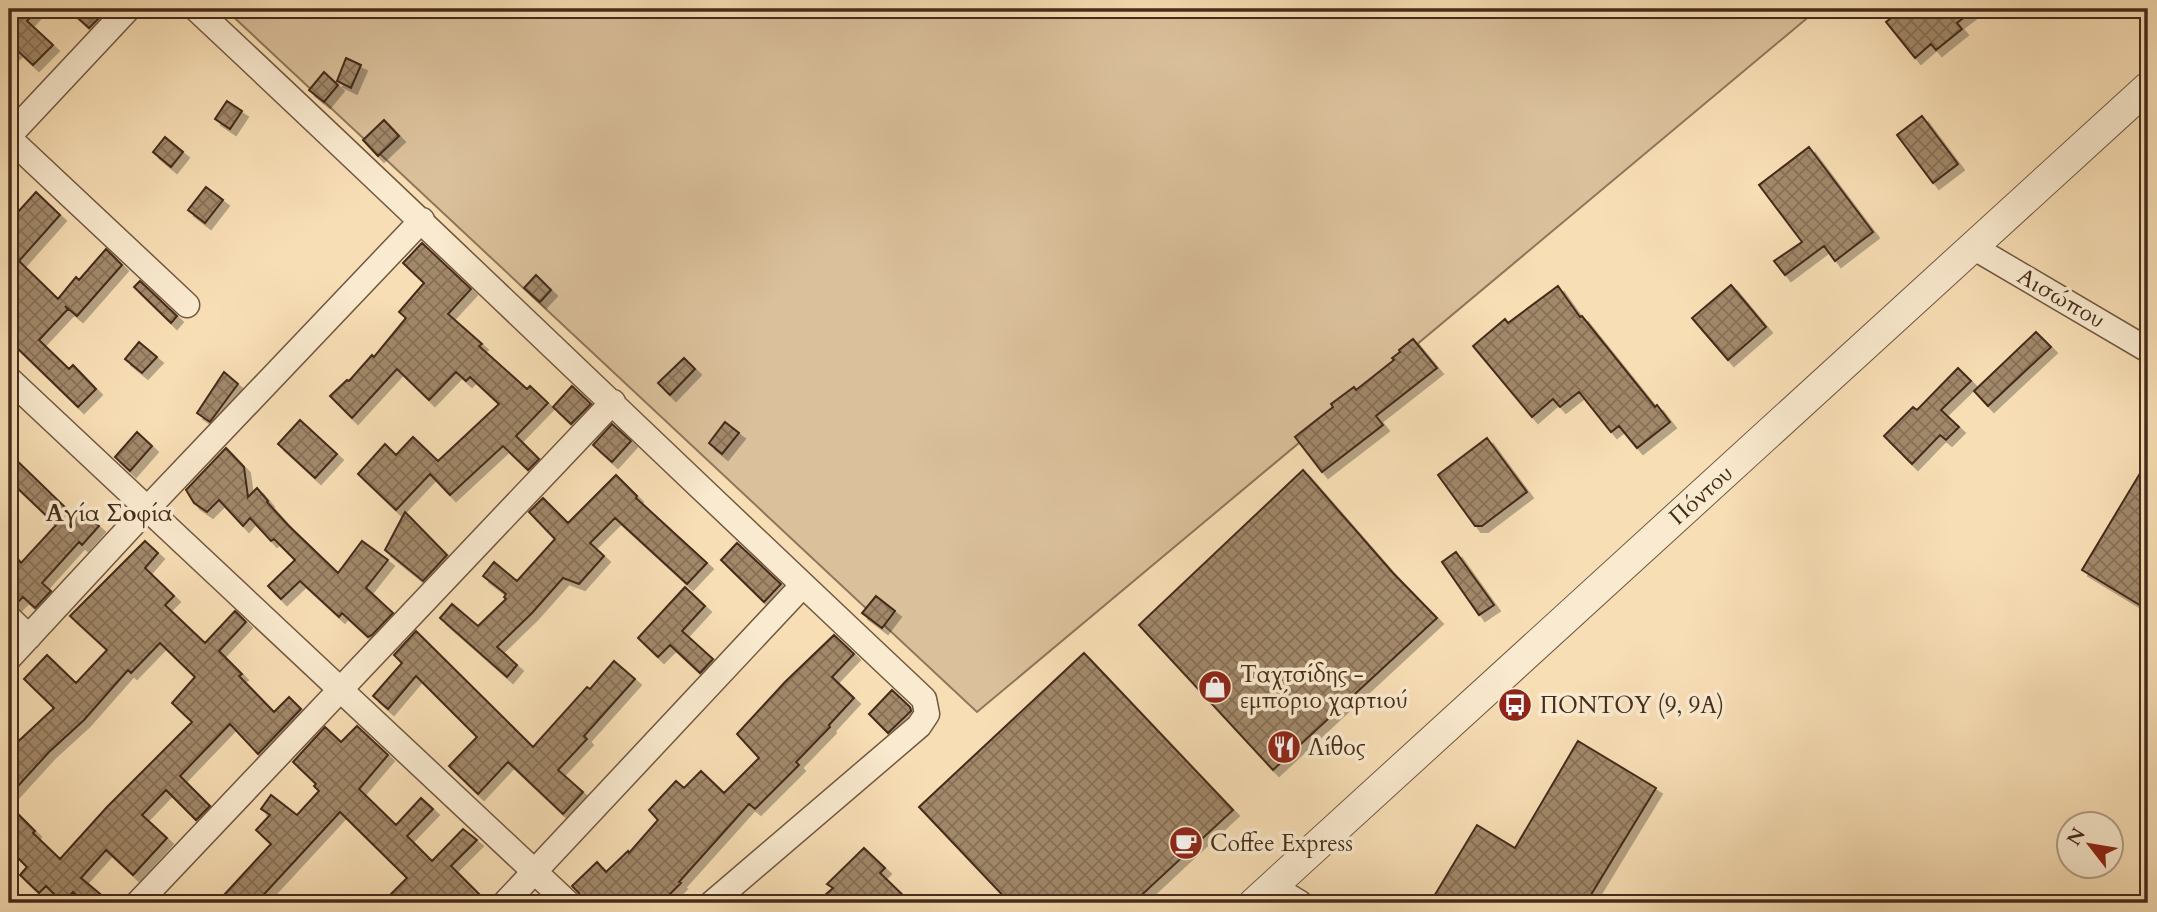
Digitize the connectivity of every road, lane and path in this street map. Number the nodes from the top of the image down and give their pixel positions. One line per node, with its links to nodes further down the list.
1 (128, 9): 4 (street)
2 (197, 9): 5 (street)
3 (2148, 87): 6 (street, Πόντου)
4 (9, 137): 7 (street)
5 (422, 220): 10 (street); 11 (street)
6 (1973, 247): 8 (street, Αισώπου); 18 (street, Πόντου)
7 (187, 305)
8 (2148, 350)
9 (9, 379): 11 (street)
10 (613, 402): 12 (street); 16 (street)
11 (147, 509): 14 (street); 16 (street)
12 (803, 586): 17 (street); 22 (street)
13 (9, 618): 14 (street)
14 (29, 637): 15 (street)
15 (9, 658)
16 (341, 690): 17 (street); 19 (street)
17 (536, 872): 20 (street); 21 (street)
18 (1263, 895): 23 (street)
19 (138, 903)
20 (505, 903)
21 (568, 903)
22 (712, 903)
23 (1300, 903)

